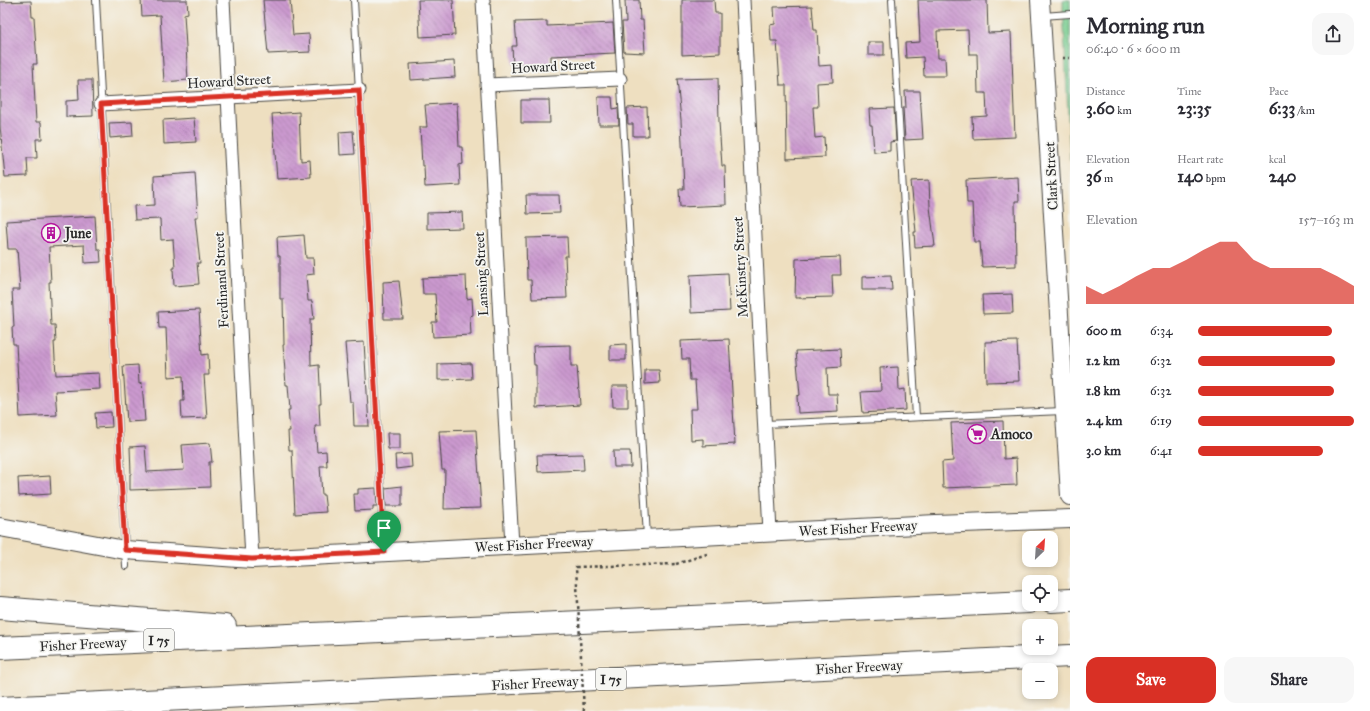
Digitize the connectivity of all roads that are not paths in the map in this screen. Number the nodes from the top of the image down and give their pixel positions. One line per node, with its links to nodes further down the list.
1 (96, 0): 14 (lane)
2 (223, 0): 13 (street, Ferdinand Street)
3 (354, 0): 12 (lane)
4 (483, 0): 11 (street, Lansing Street)
5 (616, 0): 10 (lane)
6 (743, 0): 17 (street, McKinstry Street)
7 (892, 0): 16 (lane)
8 (1041, 8): 9 (lane); 15 (main road, Clark Street)
9 (1070, 14)
10 (620, 79): 11 (street, Howard Street); 22 (lane)
11 (487, 85): 23 (street, Lansing Street)
12 (359, 90): 13 (street, Howard Street); 24 (lane)
13 (228, 97): 14 (street, Howard Street); 26 (street, Ferdinand Street)
14 (101, 104): 25 (lane)
15 (1064, 411): 16 (lane); 18 (main road, Clark Street)
16 (916, 417): 17 (lane)
17 (765, 424): 21 (street, McKinstry Street)
18 (1070, 496)
19 (1070, 520): 21 (main road, West Fisher Freeway)
20 (0, 528): 25 (main road, West Fisher Freeway)
21 (770, 532): 22 (main road, West Fisher Freeway)
22 (648, 539): 23 (main road, West Fisher Freeway)
23 (512, 546): 24 (main road, West Fisher Freeway)
24 (384, 552): 26 (main road, West Fisher Freeway)
25 (126, 558): 26 (main road, West Fisher Freeway)
26 (252, 559)
27 (1070, 600): 28 (highway)
28 (1058, 601)
29 (1022, 602): 31 (highway, Fisher Freeway / I 75)
30 (0, 608): 31 (highway)
31 (318, 633): 32 (highway, Fisher Freeway / I 75)
32 (0, 648)
33 (1070, 656): 34 (highway, Fisher Freeway / I 75)
34 (0, 708)

